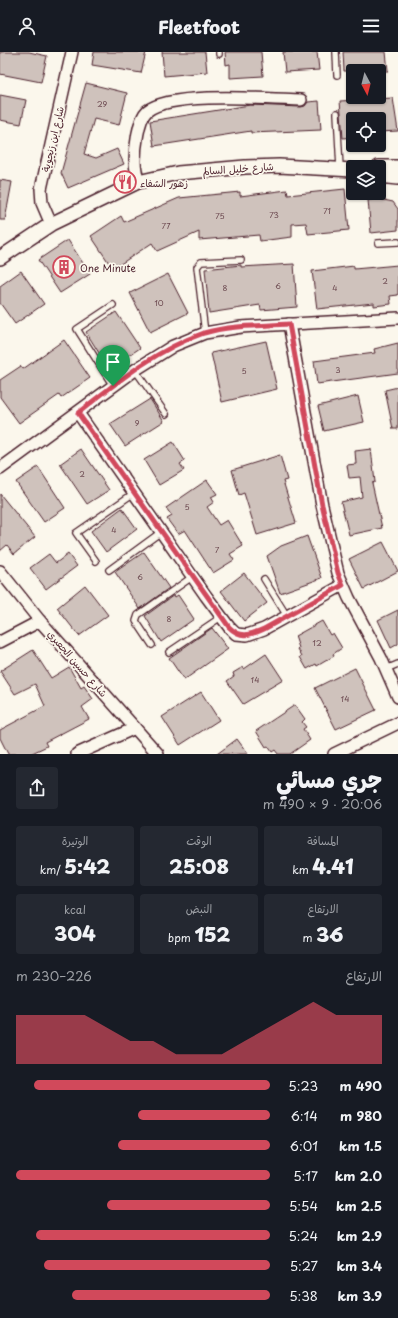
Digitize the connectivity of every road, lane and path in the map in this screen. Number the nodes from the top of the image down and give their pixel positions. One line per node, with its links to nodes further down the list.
1 (72, 52): 13 (street, شارع ابن زنجوية)
2 (336, 52): 3 (lane)
3 (337, 75)
4 (301, 100): 12 (street)
5 (337, 112): 8 (lane)
6 (386, 167): 7 (street)
7 (398, 167)
8 (340, 168): 9 (street, شارع خليل السالم); 12 (street, شارع خليل السالم)
9 (346, 169)
10 (386, 177): 11 (street)
11 (398, 178)
12 (138, 182): 13 (street, شارع خليل السالم)
13 (51, 224): 16 (street, شارع خليل السالم)
14 (398, 242): 15 (lane)
15 (378, 243)
16 (0, 258)
17 (241, 260): 21 (lane)
18 (114, 305): 23 (lane)
19 (398, 318): 20 (street)
20 (289, 324): 21 (street); 34 (street)
21 (205, 333): 22 (street)
22 (136, 370): 23 (street); 25 (lane)
23 (113, 386): 24 (street)
24 (78, 413): 26 (street); 27 (street)
25 (166, 414)
26 (0, 469)
27 (134, 493): 28 (street); 29 (lane)
28 (161, 532): 30 (lane); 32 (street)
29 (96, 561)
30 (109, 570)
31 (0, 571): 37 (street, شارع حسين الجعبري)
32 (192, 577): 35 (street); 39 (lane)
33 (264, 579): 36 (lane)
34 (343, 585): 36 (street); 42 (street)
35 (221, 616): 36 (street); 40 (lane)
36 (287, 616)
37 (40, 621): 38 (street); 45 (street, شارع حسين الجعبري)
38 (0, 642)
39 (152, 645)
40 (169, 652)
41 (398, 664): 42 (lane)
42 (385, 670): 43 (street)
43 (398, 697)
44 (398, 723): 48 (street)
45 (135, 728): 46 (street); 47 (street, شارع حسين الجعبري)
46 (76, 754)
47 (158, 754)
48 (334, 754)

